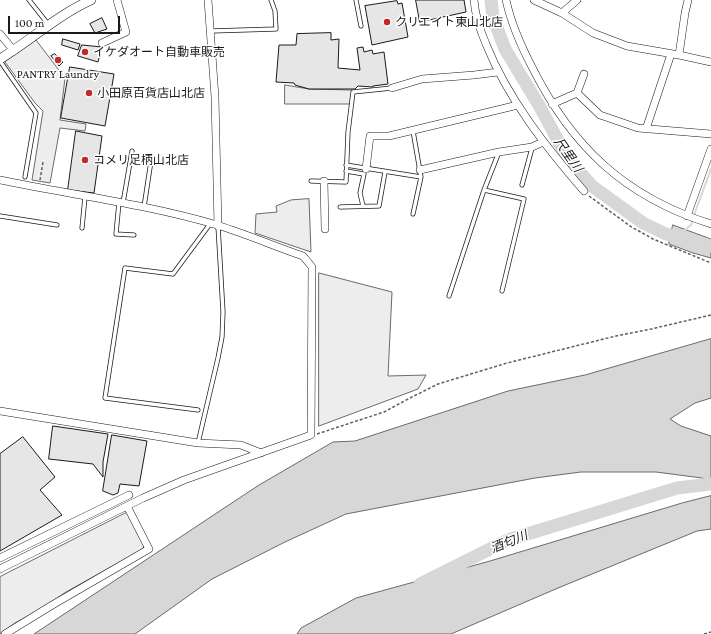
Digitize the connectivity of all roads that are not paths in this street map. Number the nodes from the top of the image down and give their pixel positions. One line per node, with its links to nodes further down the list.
1 (29, 0): 13 (lane)
2 (92, 0): 13 (main road)
3 (117, 0): 17 (street)
4 (208, 0): 15 (street)
5 (271, 0): 15 (lane)
6 (356, 0): 14 (lane)
7 (474, 0): 23 (street)
8 (506, 0): 27 (street)
9 (534, 0): 12 (street)
10 (577, 0): 12 (street)
11 (688, 0): 20 (street)
12 (562, 13): 19 (street)
13 (49, 24): 18 (main road)
14 (361, 26)
15 (211, 31): 60 (street)
16 (0, 34): 18 (street)
17 (102, 43)
18 (14, 51): 21 (main road)
19 (671, 54): 20 (street); 29 (street)
20 (679, 55): 22 (street)
21 (0, 60): 43 (lane)
22 (711, 62)
23 (498, 72): 25 (street); 28 (street)
24 (584, 74): 26 (street)
25 (392, 88): 38 (lane)
26 (577, 92): 27 (street); 29 (street)
27 (552, 104): 57 (street)
28 (518, 105): 30 (street); 32 (street)
29 (646, 129): 31 (street)
30 (413, 131): 39 (street); 42 (lane)
31 (711, 134)
32 (543, 142): 33 (street); 49 (street)
33 (532, 147): 36 (street); 47 (lane)
34 (711, 149): 57 (street)
35 (132, 152): 51 (lane)
36 (499, 152): 42 (street); 48 (lane)
37 (151, 161): 54 (lane)
38 (346, 165): 39 (lane); 40 (lane)
39 (366, 169): 41 (lane)
40 (346, 172): 46 (lane); 53 (lane)
41 (385, 172): 42 (lane); 53 (lane)
42 (420, 174): 55 (lane)
43 (25, 177)
44 (0, 180): 50 (street)
45 (311, 181): 46 (lane)
46 (324, 181): 62 (street)
47 (522, 185)
48 (484, 190): 64 (lane); 65 (lane)
49 (584, 192)
50 (85, 197): 51 (street); 61 (lane)
51 (121, 203): 54 (street); 63 (lane)
52 (340, 206): 53 (lane)
53 (363, 206)
54 (144, 208): 60 (street)
55 (413, 214)
56 (0, 216): 59 (lane)
57 (688, 217): 58 (street)
58 (711, 224)
59 (57, 225)
60 (214, 225): 66 (lane); 68 (lane); 69 (street)
61 (82, 228)
62 (325, 229)
63 (134, 235)
64 (502, 291)
65 (449, 296)
66 (198, 410)
67 (0, 411): 68 (street)
68 (198, 443): 69 (street)
69 (261, 453): 71 (street)
70 (128, 495): 72 (street)
71 (127, 506): 73 (street); 74 (street)
72 (0, 558)
73 (0, 569)
74 (5, 634)

